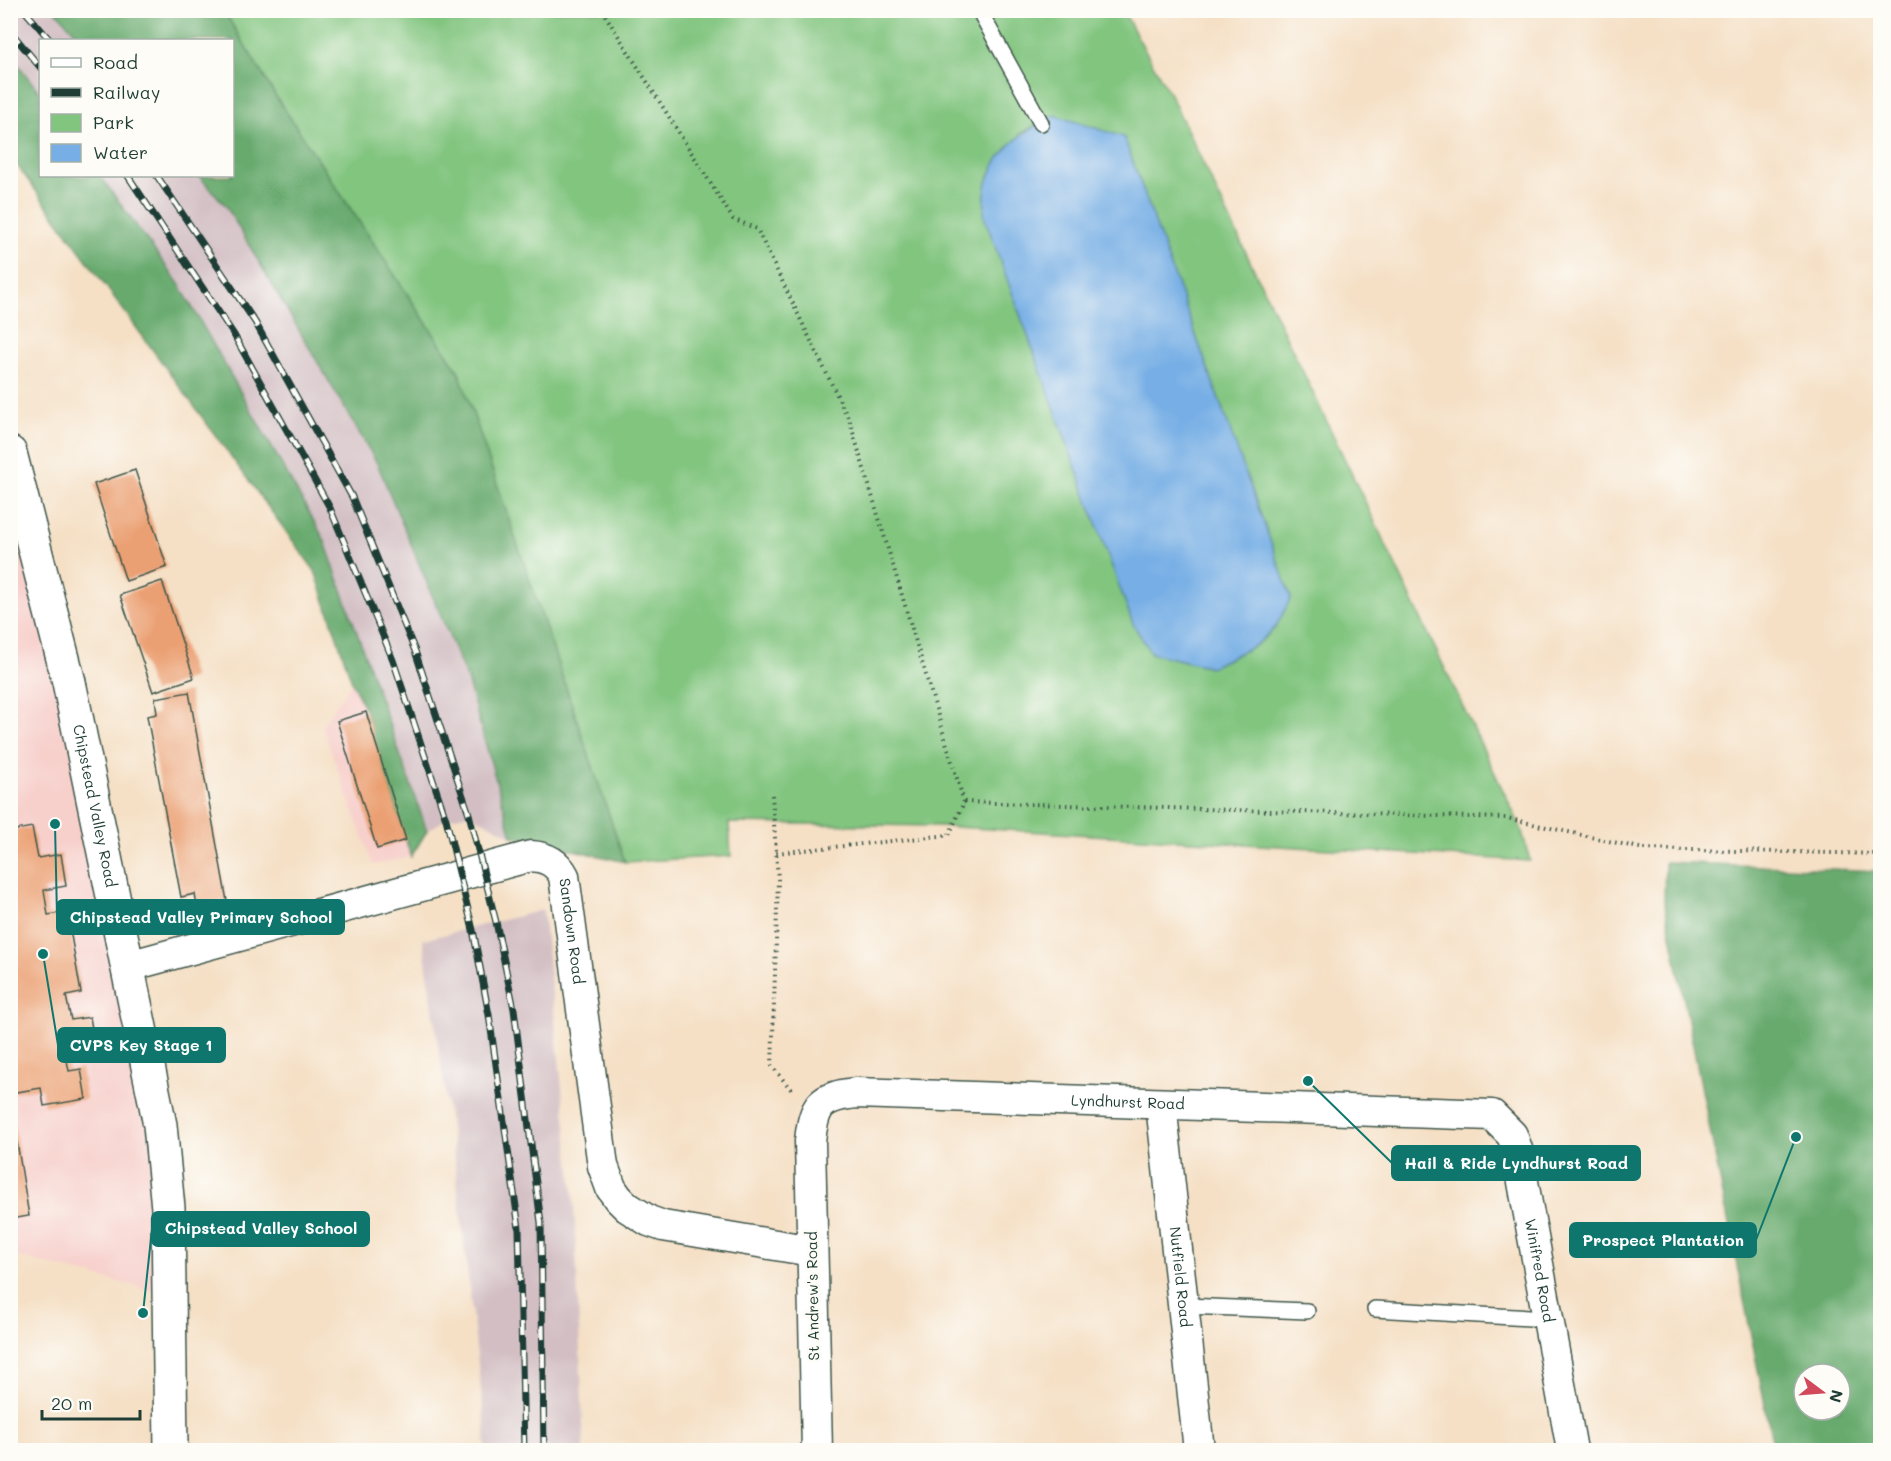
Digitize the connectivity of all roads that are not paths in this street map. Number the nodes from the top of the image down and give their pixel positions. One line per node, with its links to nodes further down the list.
1 (979, 10): 2 (lane)
2 (1041, 123)
3 (10, 453): 4 (main road, Chipstead Valley Road)
4 (129, 966): 8 (street, Sandown Road); 13 (main road, Chipstead Valley Road)
5 (1161, 1104): 6 (street, Lyndhurst Road); 7 (street, Lyndhurst Road); 9 (street, Nutfield Road)
6 (1477, 1114): 12 (street, Winifred Road)
7 (810, 1141): 8 (street, St Andrew's Road)
8 (812, 1251): 14 (street, St Andrew's Road)
9 (1185, 1306): 11 (lane); 15 (street, Nutfield Road)
10 (1375, 1310): 12 (lane)
11 (1306, 1311)
12 (1548, 1319): 16 (street, Winifred Road)
13 (171, 1450)
14 (817, 1450)
15 (1199, 1450)
16 (1572, 1450)

